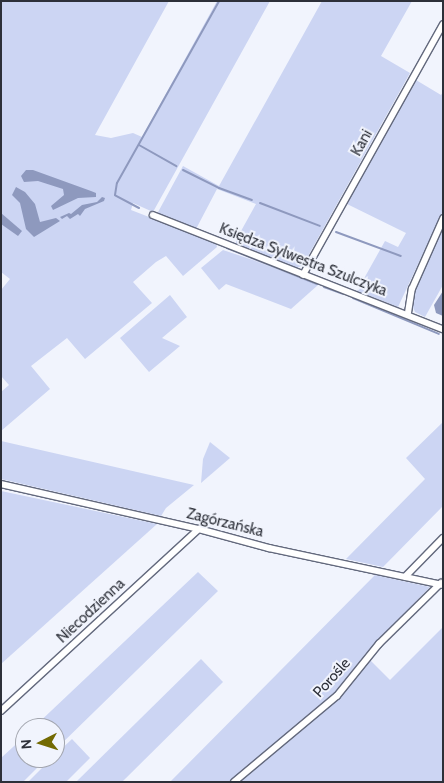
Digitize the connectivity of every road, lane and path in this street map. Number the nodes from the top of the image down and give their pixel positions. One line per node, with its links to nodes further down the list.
1 (443, 24): 4 (street, Kani)
2 (153, 215): 4 (street, Księdza Sylwestra Szulczyka)
3 (443, 219): 5 (street)
4 (304, 275): 5 (street, Księdza Sylwestra Szulczyka)
5 (408, 313): 6 (street, Księdza Sylwestra Szulczyka)
6 (443, 328)
7 (1, 484): 8 (street, Zagórzańska)
8 (198, 529): 10 (street, Zagórzańska); 12 (street, Niecodzienna)
9 (443, 538): 10 (street)
10 (405, 577): 11 (street, Zagórzańska)
11 (442, 584): 13 (street, Porośle)
12 (1, 711)
13 (234, 782)

